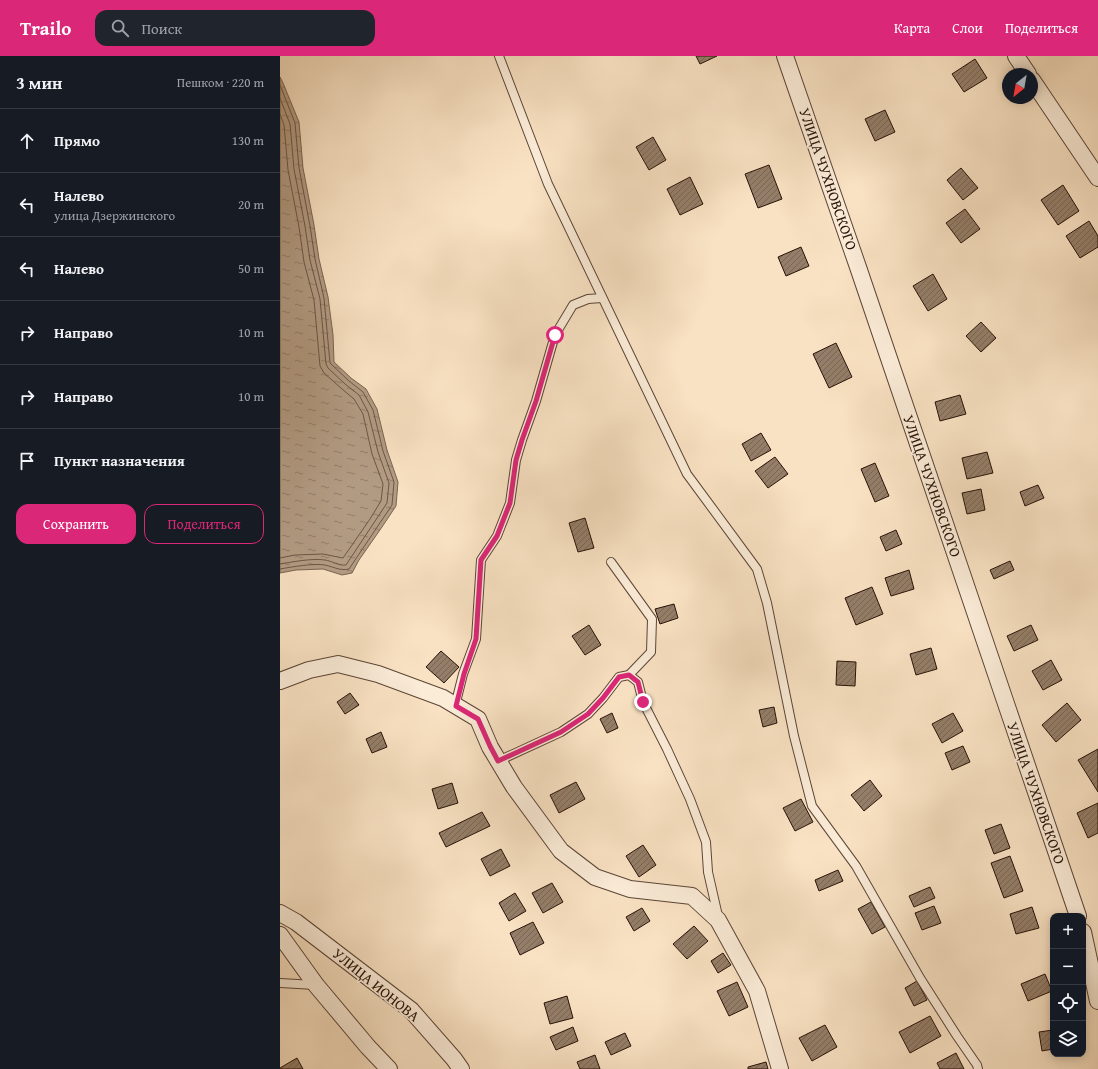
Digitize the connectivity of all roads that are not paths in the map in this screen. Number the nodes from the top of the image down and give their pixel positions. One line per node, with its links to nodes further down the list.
1 (499, 56): 7 (lane)
2 (785, 56): 14 (street, УЛИЦА ЧУХНОВСКОГО)
3 (1016, 56): 4 (street)
4 (1024, 68)
5 (1038, 89): 6 (street)
6 (1098, 178)
7 (602, 298): 11 (lane); 24 (lane)
8 (611, 562): 9 (lane)
9 (629, 675): 12 (lane); 15 (lane)
10 (280, 681): 11 (street)
11 (456, 706): 12 (street)
12 (498, 761): 15 (street)
13 (280, 913): 22 (street, УЛИЦА ИОНОВА)
14 (1077, 913)
15 (718, 920): 23 (street)
16 (280, 935): 19 (street)
17 (1086, 946): 20 (street)
18 (280, 983): 19 (lane)
19 (316, 986): 21 (street)
20 (1098, 1001)
21 (389, 1069)
22 (461, 1069)
23 (780, 1069)
24 (978, 1069)

